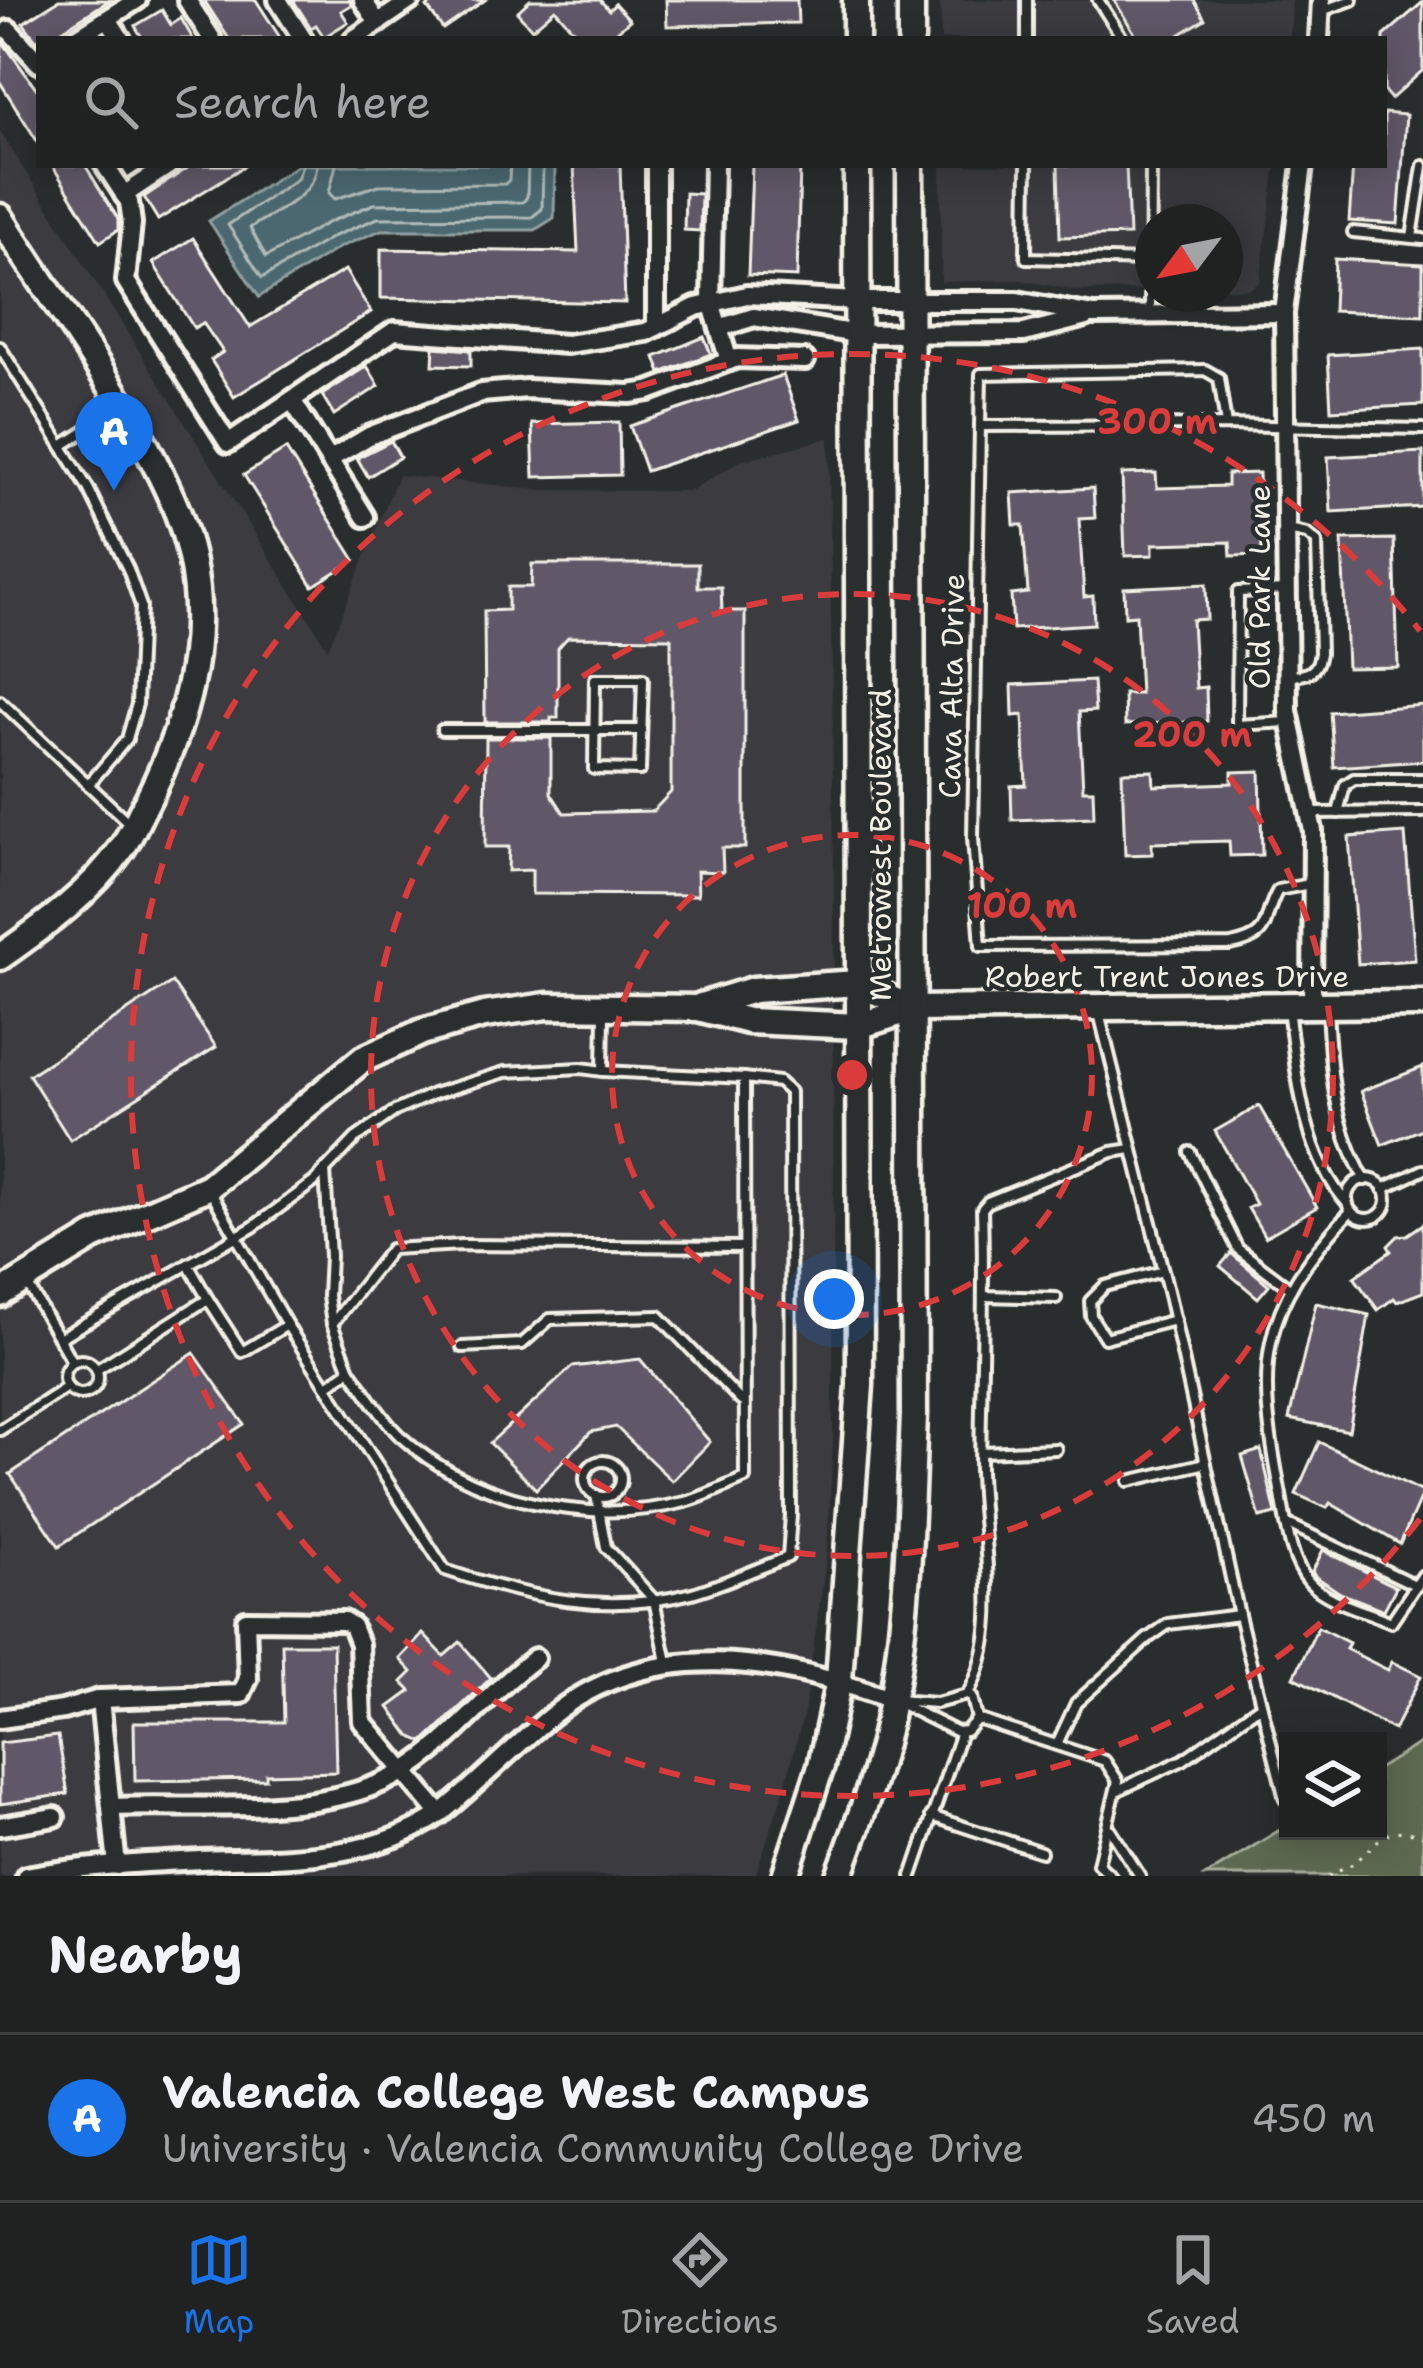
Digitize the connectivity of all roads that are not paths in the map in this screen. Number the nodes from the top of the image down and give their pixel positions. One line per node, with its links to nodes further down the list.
1 (137, 0): 12 (street)
2 (187, 0): 17 (street)
3 (278, 0): 18 (street)
4 (363, 0): 13 (street)
5 (411, 0): 13 (street)
6 (856, 0): 20 (street)
7 (911, 0): 21 (street)
8 (1027, 0): 22 (lane)
9 (1099, 0): 23 (lane)
10 (1352, 0): 11 (lane)
11 (1322, 5): 24 (street)
12 (108, 19): 15 (street); 16 (street)
13 (378, 23): 19 (street)
14 (9, 30): 25 (street)
15 (80, 36)
16 (119, 36)
17 (210, 36)
18 (301, 36)
19 (358, 36)
20 (856, 36)
21 (910, 36)
22 (1027, 36)
23 (1121, 36)
24 (1318, 36)
25 (36, 59)
26 (1423, 166): 40 (lane)
27 (107, 168): 36 (street)
28 (164, 168): 36 (street)
29 (656, 168): 48 (street)
30 (715, 168): 44 (street)
31 (857, 168): 43 (street, Metrowest Boulevard)
32 (910, 168): 42 (street, Metrowest Boulevard)
33 (1027, 168): 41 (lane)
34 (1151, 168): 37 (lane)
35 (1303, 168): 45 (street, Old Park Lane)
36 (124, 195): 55 (street)
37 (1151, 204)
38 (0, 217): 56 (street)
39 (1353, 232): 40 (lane)
40 (1417, 238)
41 (1135, 261)
42 (909, 300): 43 (street); 47 (street); 51 (street, Metrowest Boulevard)
43 (857, 301): 44 (street); 50 (street, Metrowest Boulevard)
44 (711, 302): 48 (street); 49 (street)
45 (1284, 313): 46 (street); 57 (street, Old Park Lane)
46 (1150, 314): 47 (street)
47 (1093, 315): 51 (street)
48 (656, 327): 55 (street)
49 (719, 328): 50 (street); 54 (street)
50 (857, 334): 51 (street); 80 (street, Metrowest Boulevard)
51 (908, 334): 86 (street, Metrowest Boulevard)
52 (0, 347): 61 (lane)
53 (805, 360): 54 (street)
54 (729, 361): 62 (street)
55 (292, 400): 62 (street)
56 (122, 408): 61 (lane); 77 (street)
57 (1286, 424): 58 (lane); 60 (lane); 64 (street, Old Park Lane)
58 (1226, 425): 59 (lane); 59 (lane, Cava Alta Drive)
59 (980, 426): 78 (lane, Cava Alta Drive)
60 (1423, 429)
61 (62, 446): 73 (lane)
62 (329, 460): 63 (street)
63 (365, 517)
64 (1287, 530): 65 (street, Old Park Lane); 66 (lane)
65 (1287, 590): 66 (street, Old Park Lane); 68 (lane)
66 (1287, 676): 68 (street, Old Park Lane)
67 (0, 701): 73 (lane)
68 (1289, 722): 75 (street, Old Park Lane)
69 (594, 729): 70 (lane); 71 (lane); 71 (lane); 71 (lane)
70 (442, 730)
71 (641, 730)
72 (1423, 779): 76 (lane)
73 (88, 785): 77 (lane)
74 (1423, 812): 76 (lane)
75 (1311, 813): 76 (lane); 78 (street, Old Park Lane)
76 (1338, 813)
77 (133, 827): 79 (street)
78 (1312, 884): 85 (street, Old Park Lane)
79 (0, 957)
80 (858, 983): 84 (street); 86 (street, Robert Trent Jones Drive); 87 (street, Metrowest Boulevard)
81 (1423, 1004): 85 (street, Robert Trent Jones Drive)
82 (604, 1006): 84 (street); 88 (lane); 95 (street)
83 (1097, 1006): 85 (street, Robert Trent Jones Drive); 86 (street, Robert Trent Jones Drive); 90 (lane)
84 (698, 1007): 87 (street)
85 (1309, 1007): 94 (lane); 97 (lane)
86 (912, 1009): 87 (street, Robert Trent Jones Drive); 136 (street, Metrowest Boulevard)
87 (858, 1026): 133 (street, Metrowest Boulevard)
88 (603, 1071): 89 (lane); 92 (lane)
89 (743, 1078): 99 (lane); 129 (lane)
90 (1132, 1149): 101 (lane); 105 (lane)
91 (1190, 1152): 103 (lane)
92 (326, 1170): 98 (lane); 110 (lane)
93 (1423, 1170): 96 (lane)
94 (1365, 1180): 96 (lane); 97 (lane)
95 (208, 1187): 98 (lane); 102 (street)
96 (1383, 1189): 97 (lane)
97 (1349, 1207): 103 (lane)
98 (235, 1238): 100 (lane); 109 (lane)
99 (745, 1247): 110 (lane); 118 (lane)
100 (188, 1264): 107 (lane); 111 (lane)
101 (1163, 1270): 108 (lane); 108 (lane)
102 (24, 1279): 104 (street); 111 (lane)
103 (1291, 1289): 126 (lane)
104 (0, 1294)
105 (983, 1296): 106 (lane); 121 (lane)
106 (1056, 1298)
107 (208, 1299): 109 (lane); 114 (lane)
108 (1175, 1320): 122 (lane)
109 (286, 1324): 116 (lane)
110 (332, 1324): 115 (lane)
111 (59, 1338): 113 (lane)
112 (462, 1347): 118 (lane)
113 (72, 1362): 114 (lane); 117 (lane)
114 (96, 1370): 117 (lane)
115 (350, 1370): 116 (lane); 125 (lane)
116 (327, 1386): 129 (lane)
117 (67, 1387): 119 (lane)
118 (742, 1402): 125 (lane)
119 (0, 1430)
120 (1056, 1450): 121 (lane)
121 (981, 1452): 134 (lane)
122 (1206, 1463): 123 (lane); 130 (lane)
123 (1129, 1481)
124 (596, 1496): 124 (lane); 125 (lane)
125 (598, 1513): 129 (lane)
126 (1286, 1523): 128 (lane); 128 (lane)
127 (1423, 1575): 128 (lane)
128 (1417, 1586)
129 (654, 1600): 132 (lane)
130 (1239, 1615): 137 (lane); 141 (lane)
131 (535, 1658): 142 (street)
132 (668, 1664): 133 (street); 146 (street)
133 (839, 1681): 136 (street); 154 (street, Metrowest Boulevard)
134 (968, 1695): 136 (lane); 138 (lane)
135 (100, 1699): 139 (street); 142 (street); 145 (street)
136 (892, 1700): 140 (lane); 155 (street, Metrowest Boulevard)
137 (1261, 1705): 143 (lane); 144 (lane)
138 (977, 1719): 140 (lane); 141 (lane)
139 (0, 1720)
140 (961, 1732): 147 (lane)
141 (1057, 1744): 144 (lane)
142 (404, 1772): 145 (street); 146 (street)
143 (1279, 1776)
144 (1116, 1791): 150 (lane)
145 (112, 1807): 152 (street)
146 (440, 1814): 152 (street)
147 (931, 1816): 151 (lane); 156 (lane)
148 (55, 1817): 149 (street)
149 (0, 1826)
150 (1109, 1828): 157 (lane); 158 (lane)
151 (1041, 1852)
152 (117, 1867): 153 (street)
153 (26, 1876)
154 (784, 1876)
155 (839, 1876)
156 (912, 1876)
157 (1112, 1876)
158 (1140, 1876)

